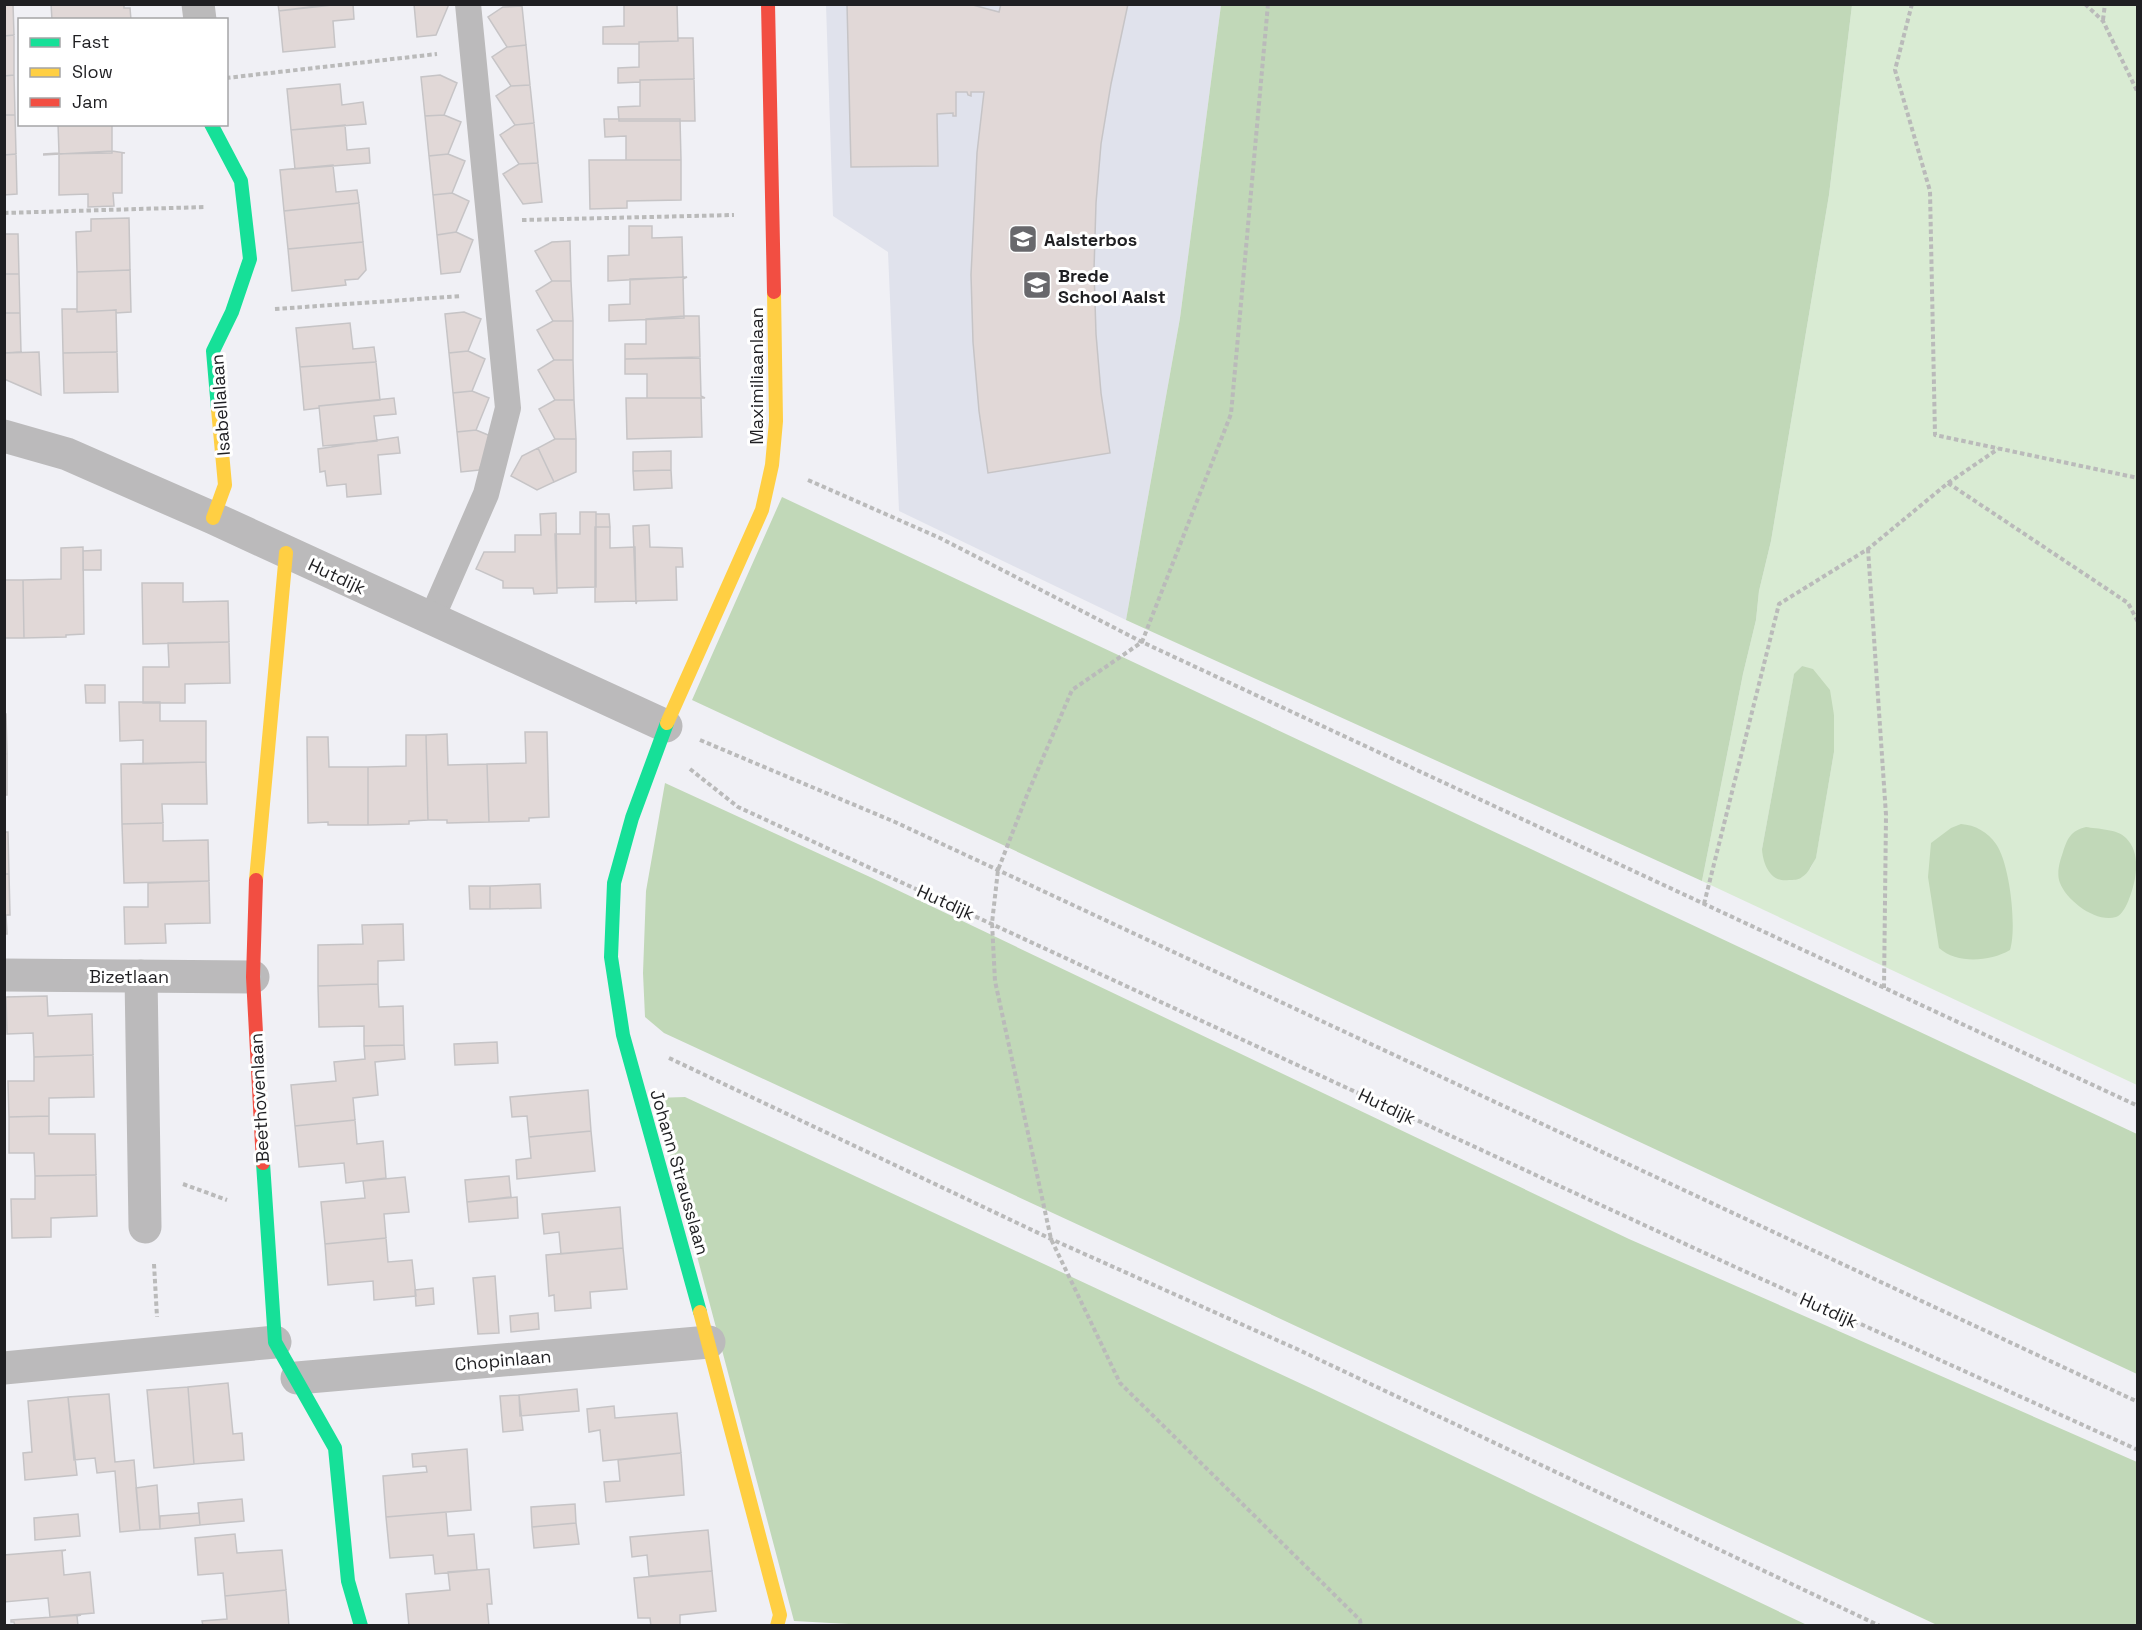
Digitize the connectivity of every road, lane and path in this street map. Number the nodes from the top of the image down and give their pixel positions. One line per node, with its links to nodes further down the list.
1 (468, 4): 8 (lane)
2 (768, 4): 14 (street, Maximiliaanlaan)
3 (1268, 4): 28 (path)
4 (1912, 4): 19 (path)
5 (2085, 4): 7 (path)
6 (2106, 4): 7 (path)
7 (2103, 21): 10 (path)
8 (472, 50): 9 (path); 15 (lane)
9 (228, 78)
10 (2138, 93)
11 (212, 126): 12 (street, Isabellalaan)
12 (245, 206): 13 (path); 17 (street, Isabellalaan)
13 (4, 213)
14 (773, 214): 15 (path); 20 (street, Maximiliaanlaan)
15 (489, 221): 16 (lane)
16 (498, 294): 17 (path); 26 (lane)
17 (232, 312): 23 (street, Isabellalaan)
18 (4, 436): 23 (street, Hutdijk)
19 (1998, 449): 21 (path); 22 (path)
20 (772, 465): 28 (path); 29 (street, Maximiliaanlaan)
21 (2138, 478)
22 (1948, 483): 24 (path); 27 (path)
23 (213, 518): 25 (street, Hutdijk)
24 (1868, 549): 31 (path); 36 (path)
25 (286, 553): 26 (street, Hutdijk); 35 (street, Beethovenlaan)
26 (431, 620): 29 (street, Hutdijk)
27 (2138, 622)
28 (1142, 642): 30 (path); 31 (path)
29 (666, 726): 30 (path); 32 (path, Hutdijk); 37 (street, Johann Strausslaan)
30 (998, 870): 32 (path); 48 (path)
31 (1704, 904): 36 (path)
32 (992, 923): 42 (path); 49 (path, Hutdijk)
33 (4, 975): 34 (street, Bizetlaan)
34 (141, 976): 35 (street, Bizetlaan); 39 (street)
35 (253, 977): 40 (street, Beethovenlaan)
36 (1884, 988): 38 (path)
37 (623, 1035): 42 (path); 44 (street, Johann Strausslaan)
38 (2138, 1106)
39 (143, 1169): 40 (path); 41 (street)
40 (266, 1214): 43 (street, Beethovenlaan)
41 (145, 1227): 45 (path)
42 (1051, 1239): 52 (path); 53 (path)
43 (275, 1342): 45 (street); 47 (street, Beethovenlaan)
44 (709, 1342): 47 (street, Chopinlaan); 51 (street, Johann Strausslaan)
45 (159, 1353): 46 (street)
46 (4, 1368)
47 (297, 1378): 50 (street, Beethovenlaan)
48 (2138, 1402)
49 (2138, 1450)
50 (361, 1626)
51 (777, 1626)
52 (1361, 1626)
53 (1880, 1626)

